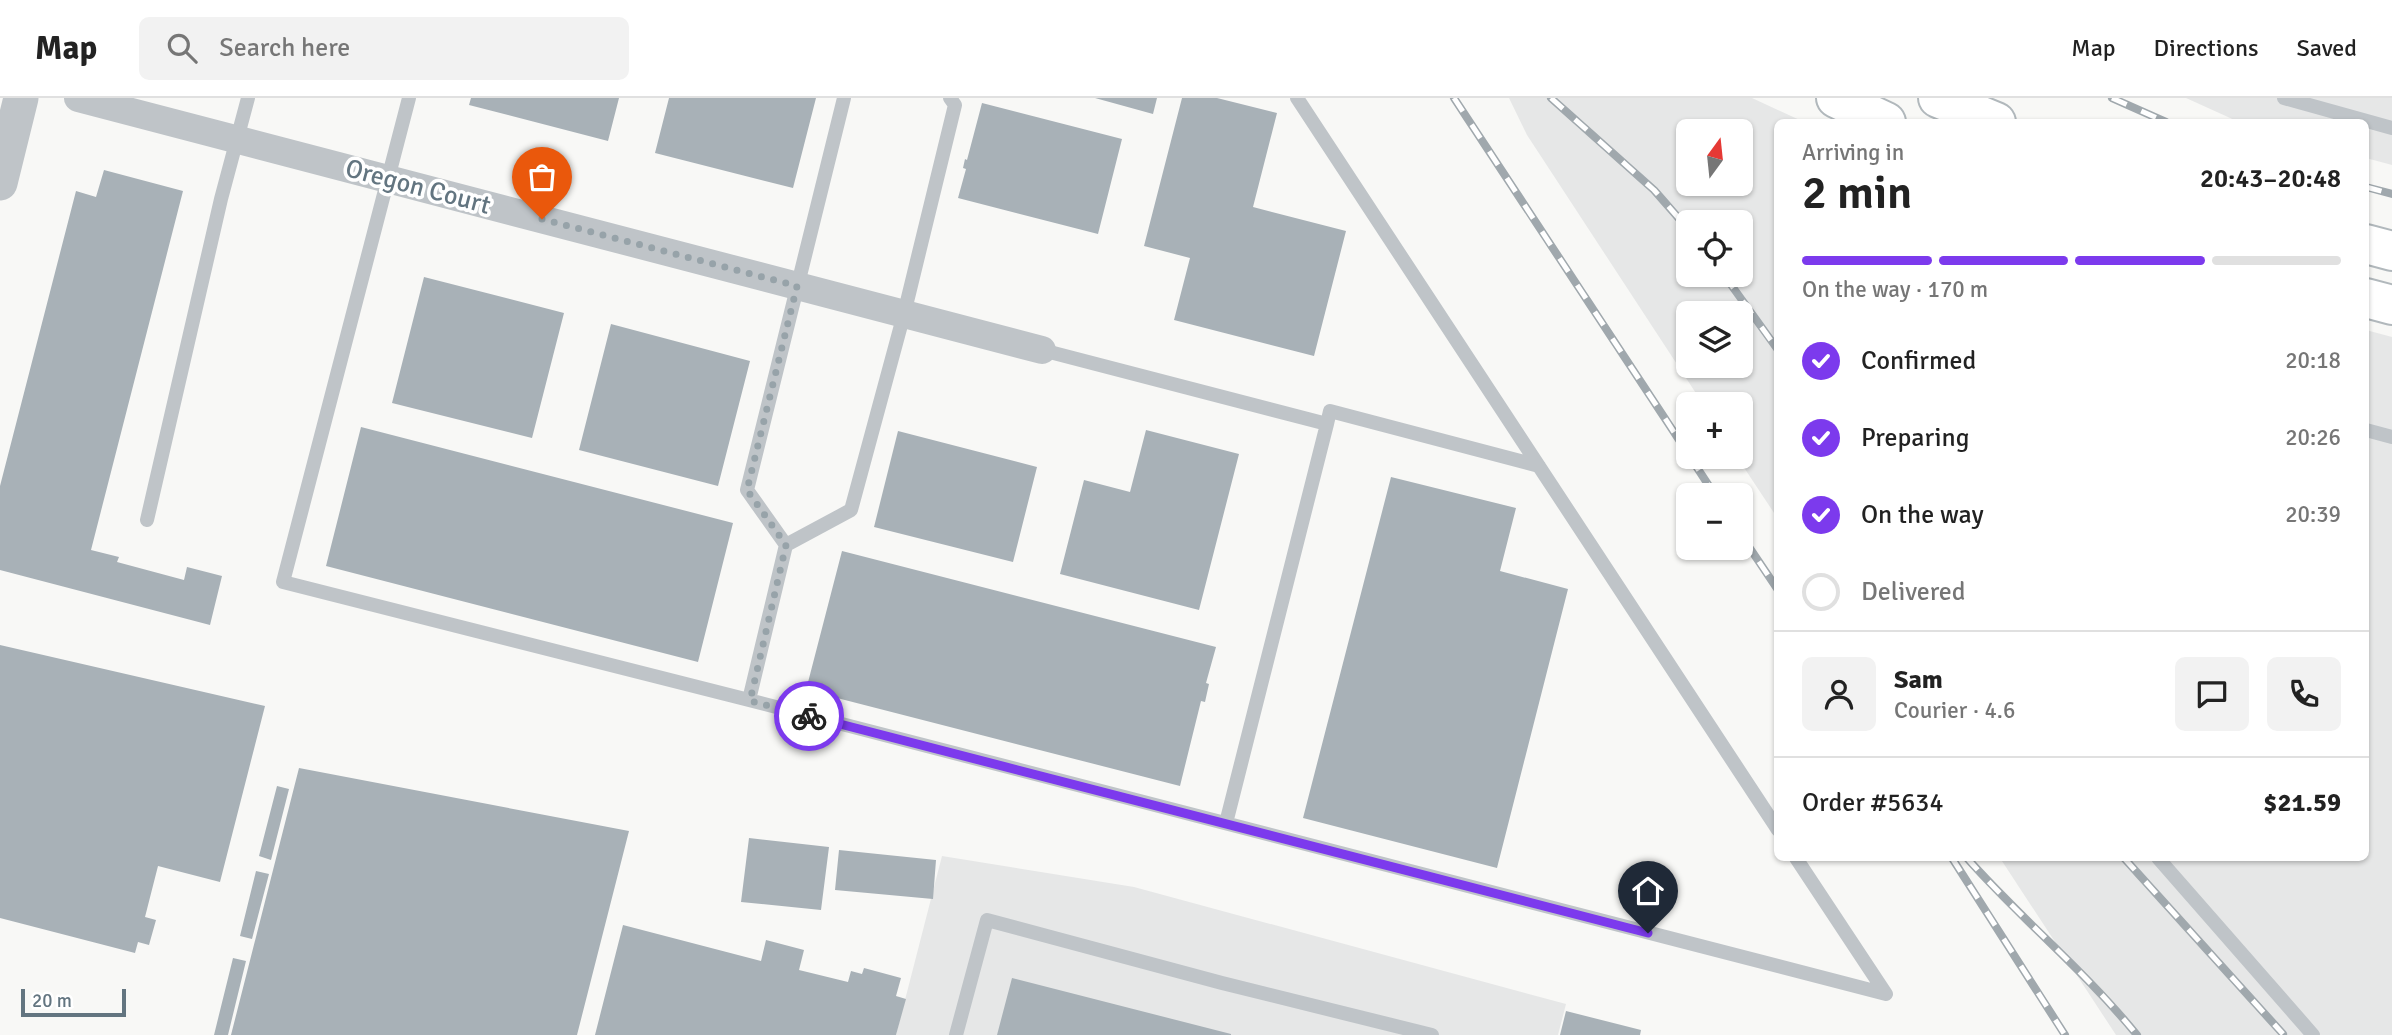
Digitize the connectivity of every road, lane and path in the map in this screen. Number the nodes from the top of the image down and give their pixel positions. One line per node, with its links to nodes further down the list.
1 (21, 98): 18 (street)
2 (78, 98): 16 (street, Oregon Court)
3 (248, 98): 16 (lane)
4 (409, 98): 17 (lane)
5 (844, 98): 21 (lane)
6 (950, 98): 24 (lane)
7 (1297, 98): 29 (lane)
8 (1836, 98): 11 (main road)
9 (1938, 98): 12 (main road)
10 (2284, 98): 13 (lane)
11 (1880, 119)
12 (1989, 119)
13 (2360, 119)
14 (2369, 122): 15 (lane)
15 (2392, 128)
16 (236, 139): 17 (street, Oregon Court); 30 (lane)
17 (389, 179): 21 (street, Oregon Court); 32 (lane)
18 (0, 183)
19 (2369, 245): 20 (main road)
20 (2392, 251)
21 (797, 286): 24 (street, Oregon Court); 31 (lane)
22 (2369, 299): 23 (main road)
23 (2392, 305)
24 (904, 314): 25 (street, Oregon Court); 31 (lane)
25 (1042, 350): 26 (lane)
26 (1327, 424): 29 (lane); 33 (lane)
27 (2369, 431): 28 (lane)
28 (2392, 437)
29 (1539, 466): 34 (lane)
30 (147, 520)
31 (786, 545): 32 (lane)
32 (750, 701): 33 (lane)
33 (1226, 823): 35 (lane)
34 (1774, 824)
35 (1798, 861)
36 (2161, 861): 39 (lane)
37 (956, 1035): 38 (lane)
38 (1432, 1035)
39 (2313, 1035)

